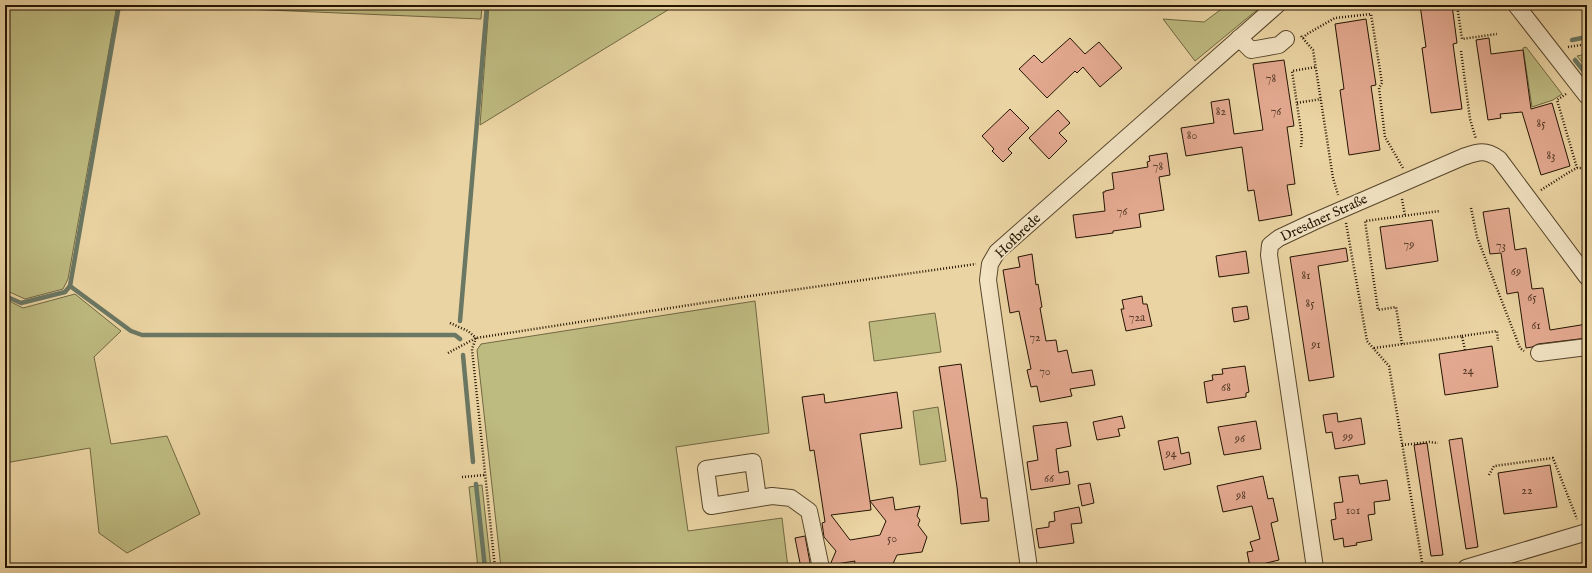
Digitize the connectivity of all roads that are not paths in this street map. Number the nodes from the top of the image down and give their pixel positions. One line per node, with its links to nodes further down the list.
1 (1277, 5): 4 (street, Hofbrede)
2 (1516, 5): 5 (street)
3 (1292, 36): 4 (street)
4 (1240, 38): 13 (street, Hofbrede)
5 (1587, 96)
6 (1587, 277): 14 (street, Dresdner Straße)
7 (1587, 347): 8 (street)
8 (1539, 353)
9 (758, 498): 12 (street)
10 (1585, 532): 11 (street)
11 (1496, 563): 15 (street)
12 (821, 568)
13 (1029, 568)
14 (1315, 568)
15 (1466, 568)

